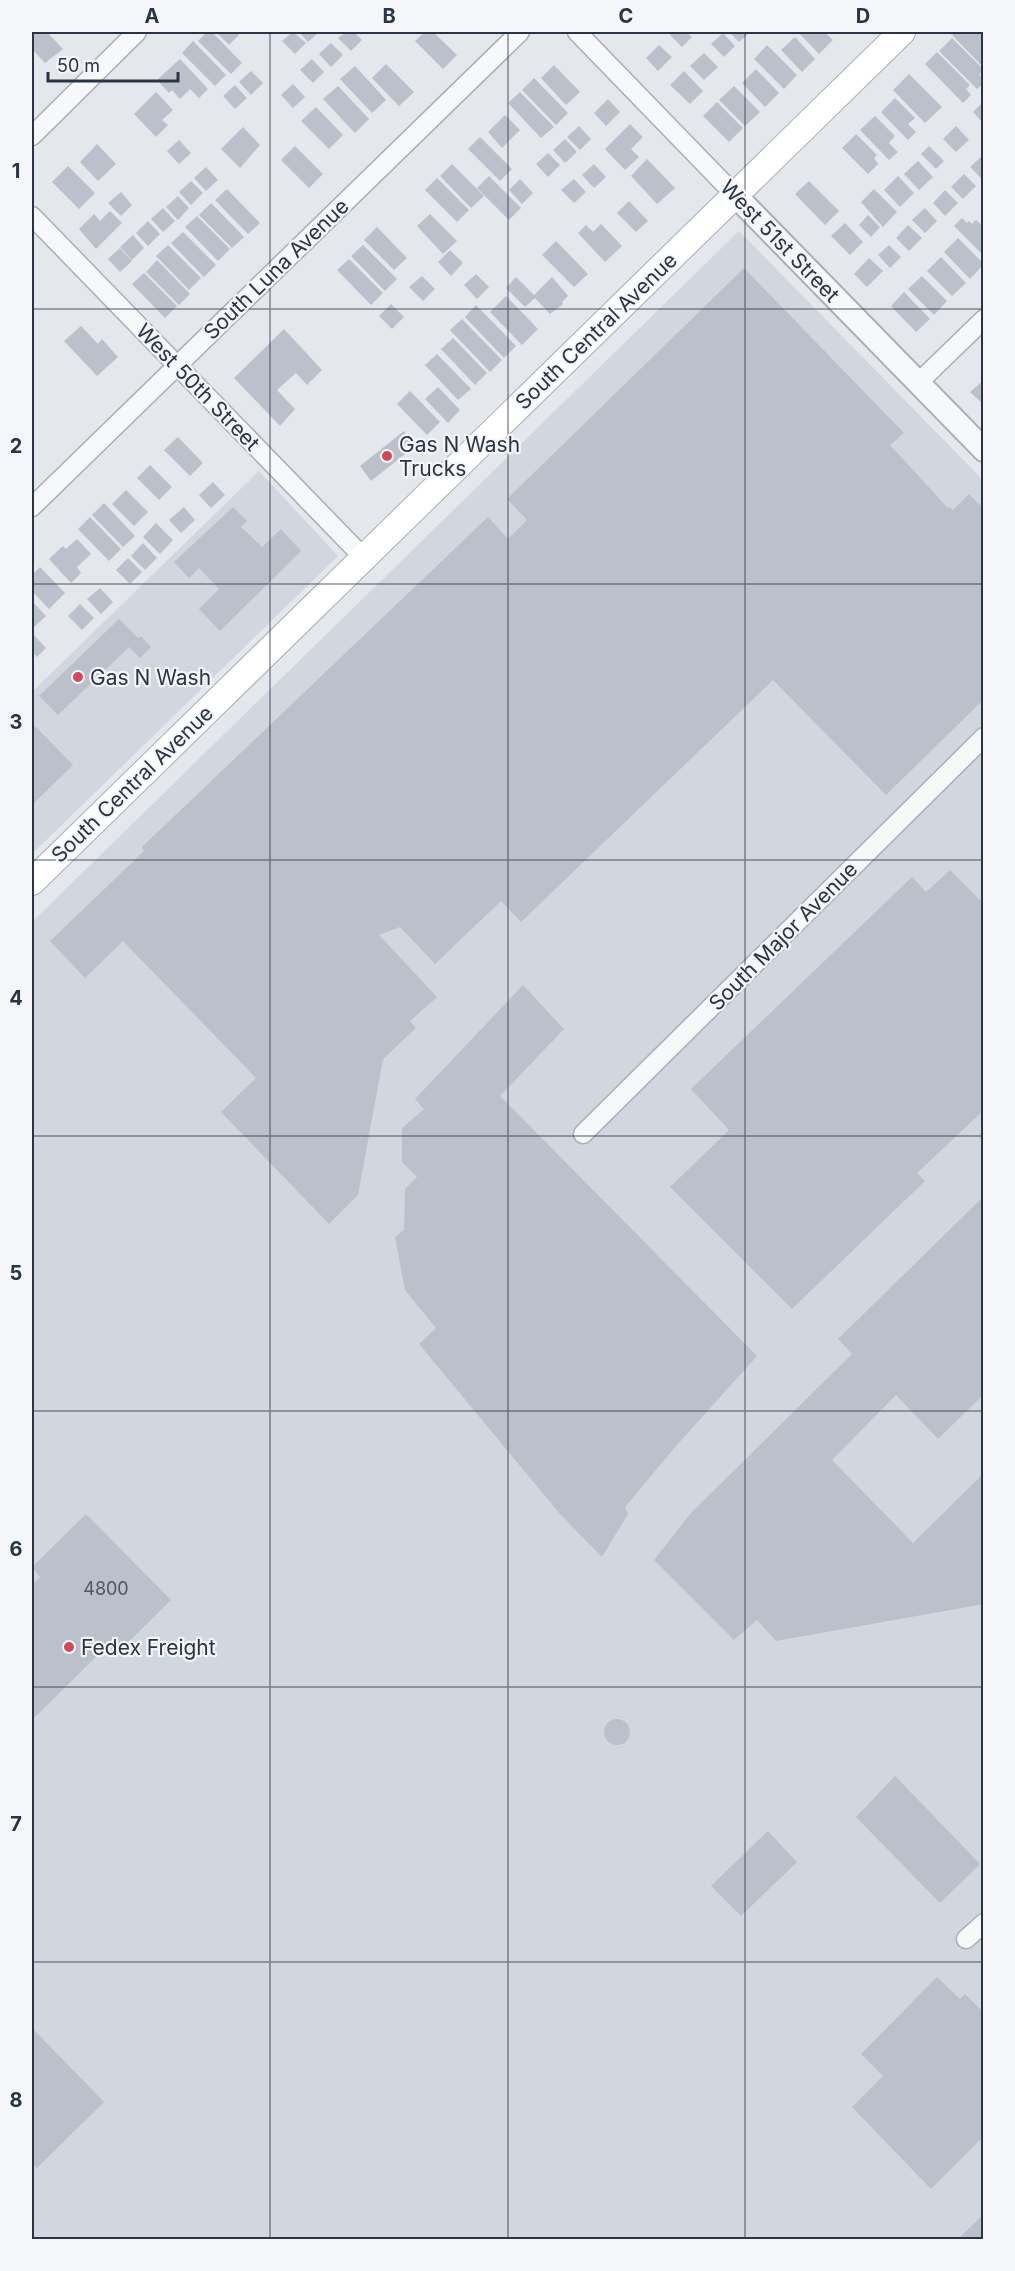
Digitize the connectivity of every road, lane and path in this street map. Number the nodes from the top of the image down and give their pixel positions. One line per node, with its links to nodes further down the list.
1 (137, 32): 5 (street)
2 (520, 32): 9 (street, South Luna Avenue)
3 (577, 32): 6 (street, West 51st Street)
4 (902, 32): 6 (main road, South Central Avenue)
5 (32, 136)
6 (735, 195): 10 (street, West 51st Street); 13 (main road, South Central Avenue)
7 (32, 216): 9 (street, West 50th Street)
8 (984, 319): 10 (street)
9 (177, 366): 12 (street, South Luna Avenue); 13 (street, West 50th Street)
10 (918, 383): 11 (street, West 51st Street)
11 (984, 450)
12 (32, 507)
13 (364, 558): 15 (main road, South Central Avenue)
14 (984, 737): 16 (street, South Major Avenue)
15 (32, 882)
16 (583, 1134)
17 (984, 1923): 18 (street)
18 (966, 1939)

